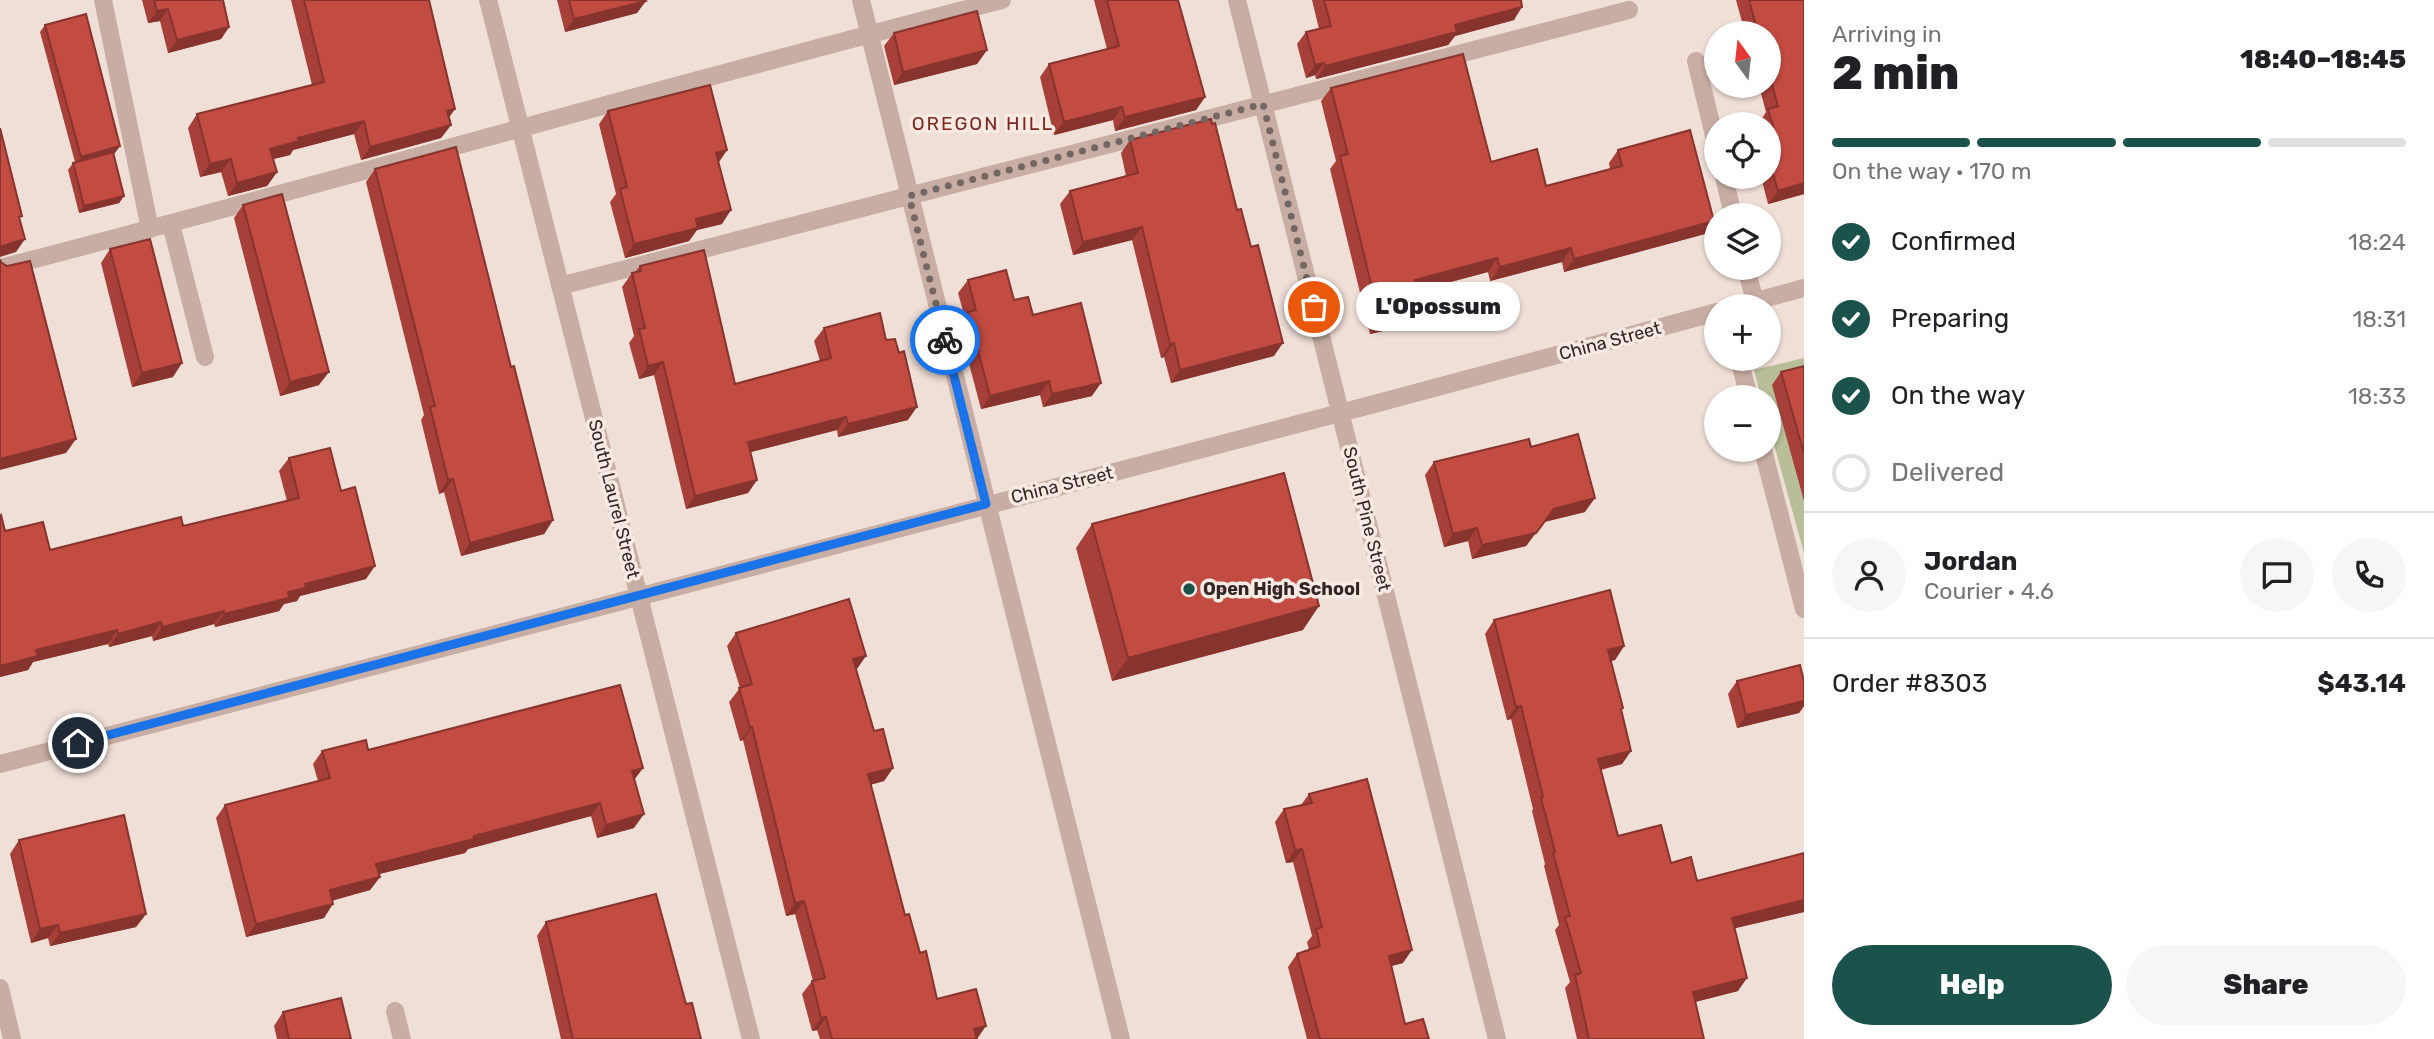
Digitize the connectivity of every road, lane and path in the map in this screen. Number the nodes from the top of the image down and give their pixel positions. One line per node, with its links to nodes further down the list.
1 (103, 0): 14 (street)
2 (488, 0): 11 (street, South Laurel Street)
3 (861, 0): 7 (street)
4 (1002, 0): 7 (street)
5 (1237, 0): 9 (street, South Pine Street)
6 (1629, 10): 9 (street)
7 (869, 34): 11 (street); 12 (street)
8 (1696, 61): 10 (street)
9 (1263, 104): 12 (street); 21 (street, South Pine Street)
10 (1708, 112)
11 (520, 128): 13 (street); 16 (street, South Laurel Street)
12 (909, 196): 16 (street); 23 (street)
13 (171, 224): 14 (street); 20 (street)
14 (150, 229): 15 (street)
15 (0, 268)
16 (560, 286): 24 (street, South Laurel Street)
17 (1804, 288): 18 (street)
18 (1781, 295)
19 (1704, 315): 21 (street, China Street)
20 (205, 357)
21 (1340, 412): 23 (street, China Street); 33 (street, South Pine Street)
22 (1766, 462): 25 (street)
23 (986, 504): 24 (street, China Street); 32 (street)
24 (639, 595): 26 (street, China Street); 31 (street, South Laurel Street)
25 (1804, 609)
26 (0, 764)
27 (0, 988): 29 (street)
28 (395, 1010): 30 (street)
29 (12, 1039)
30 (402, 1039)
31 (751, 1039)
32 (1121, 1039)
33 (1497, 1039)

